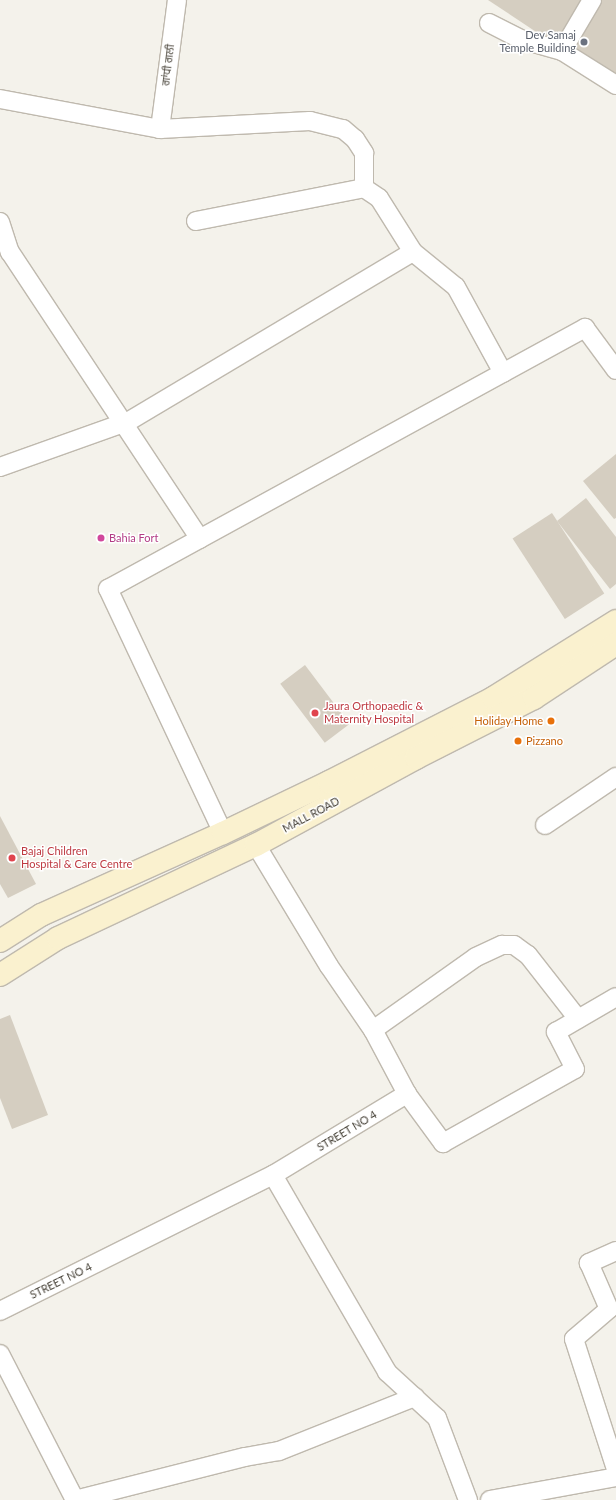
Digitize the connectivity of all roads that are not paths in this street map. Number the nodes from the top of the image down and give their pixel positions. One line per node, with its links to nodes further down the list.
1 (177, 0): 7 (street, ਗਾਂਧੀ ਗਲੀ)
2 (592, 0): 4 (street)
3 (489, 23): 4 (street)
4 (562, 51): 5 (street)
5 (616, 86)
6 (0, 99): 7 (street)
7 (160, 129): 8 (street)
8 (364, 188): 9 (street); 11 (street)
9 (196, 221)
10 (0, 222): 12 (street)
11 (413, 252): 14 (street); 15 (street)
12 (5, 253): 15 (street)
13 (616, 370): 14 (street)
14 (503, 373): 17 (street)
15 (123, 422): 16 (street); 17 (street)
16 (0, 467)
17 (200, 539): 22 (street)
18 (616, 621): 22 (main road)
19 (616, 644): 23 (main road, MALL ROAD)
20 (616, 777): 21 (street)
21 (545, 825)
22 (223, 833): 24 (main road)
23 (256, 844): 25 (main road, MALL ROAD); 28 (street)
24 (0, 942)
25 (0, 975)
26 (616, 997): 27 (street)
27 (578, 1019): 28 (street); 29 (street)
28 (373, 1030): 29 (street)
29 (407, 1094): 30 (street, STREET NO 4)
30 (273, 1175): 32 (street, STREET NO 4); 34 (street)
31 (616, 1251): 35 (street)
32 (0, 1311)
33 (0, 1354): 37 (street)
34 (415, 1397): 37 (street); 38 (street)
35 (616, 1469)
36 (616, 1477): 39 (street)
37 (75, 1500)
38 (468, 1500)
39 (490, 1500)

